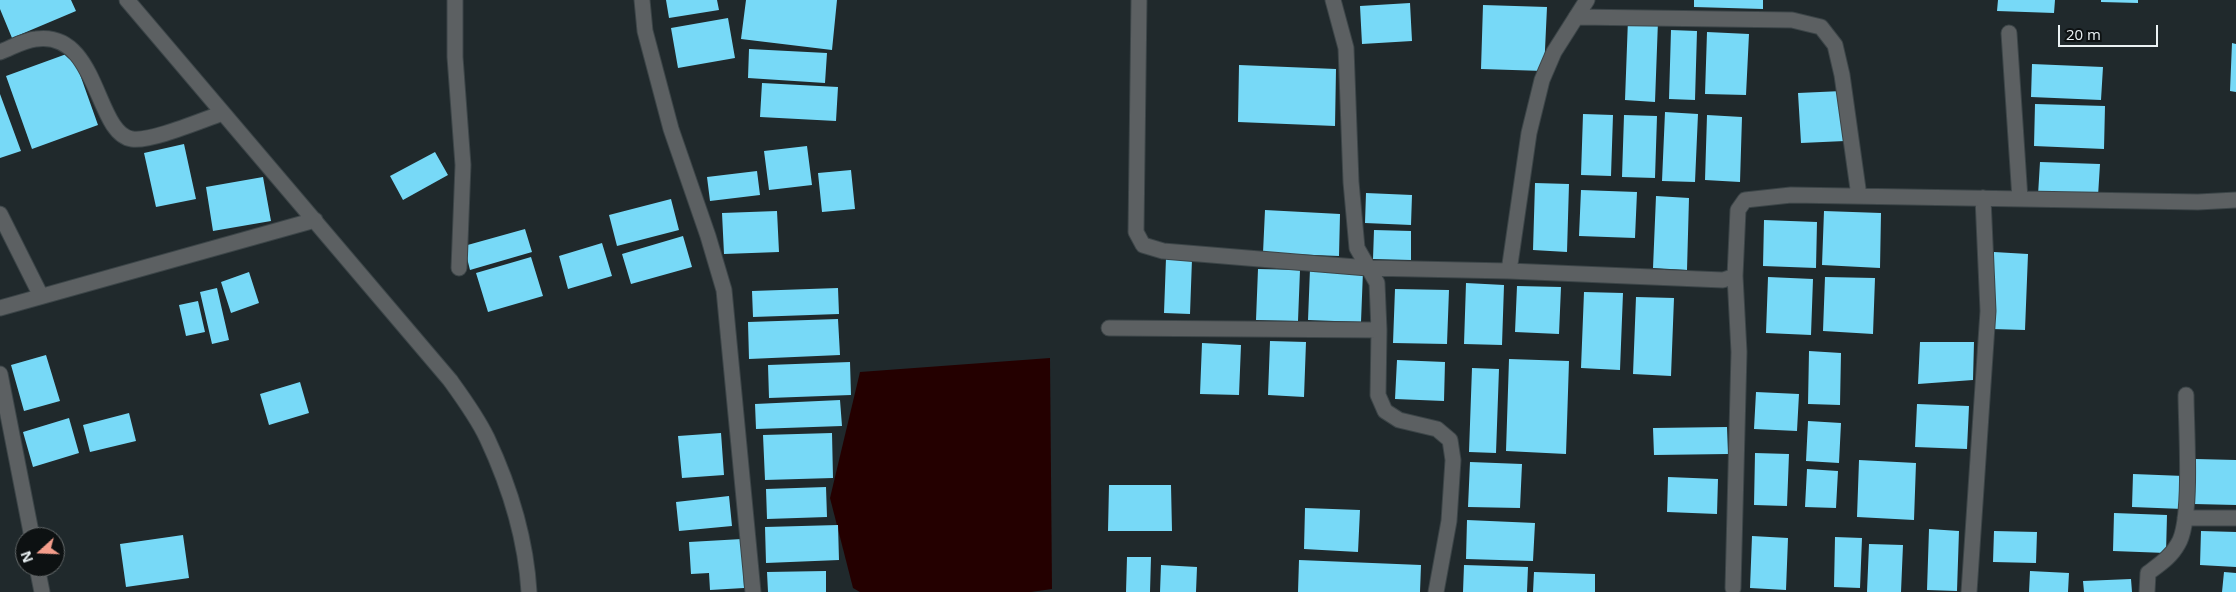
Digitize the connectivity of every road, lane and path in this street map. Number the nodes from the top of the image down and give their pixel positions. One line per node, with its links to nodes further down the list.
1 (127, 0): 10 (street)
2 (455, 0): 17 (street)
3 (642, 0): 34 (street)
4 (1139, 0): 18 (street)
5 (1333, 0): 18 (street)
6 (1587, 0): 7 (street)
7 (1576, 17): 11 (street); 19 (street)
8 (2009, 33): 13 (street)
9 (0, 52): 10 (street)
10 (224, 113): 16 (street)
11 (1860, 196): 12 (street); 20 (street)
12 (1983, 198): 13 (street); 36 (street)
13 (2020, 199): 14 (street)
14 (2236, 200)
15 (0, 214): 21 (street)
16 (314, 220): 21 (street); 33 (street)
17 (459, 268)
18 (1368, 268): 19 (street); 24 (street)
19 (1509, 271): 20 (street)
20 (1735, 276): 31 (street)
21 (41, 296): 22 (street)
22 (0, 308)
23 (1110, 328): 24 (street)
24 (1379, 330): 35 (street)
25 (0, 374): 29 (street)
26 (2186, 395): 27 (street)
27 (2185, 518): 28 (street); 37 (street)
28 (2236, 518)
29 (30, 527)
30 (39, 577): 32 (street)
31 (1733, 588)
32 (42, 592)
33 (528, 592)
34 (753, 592)
35 (1436, 592)
36 (1969, 592)
37 (2147, 592)

